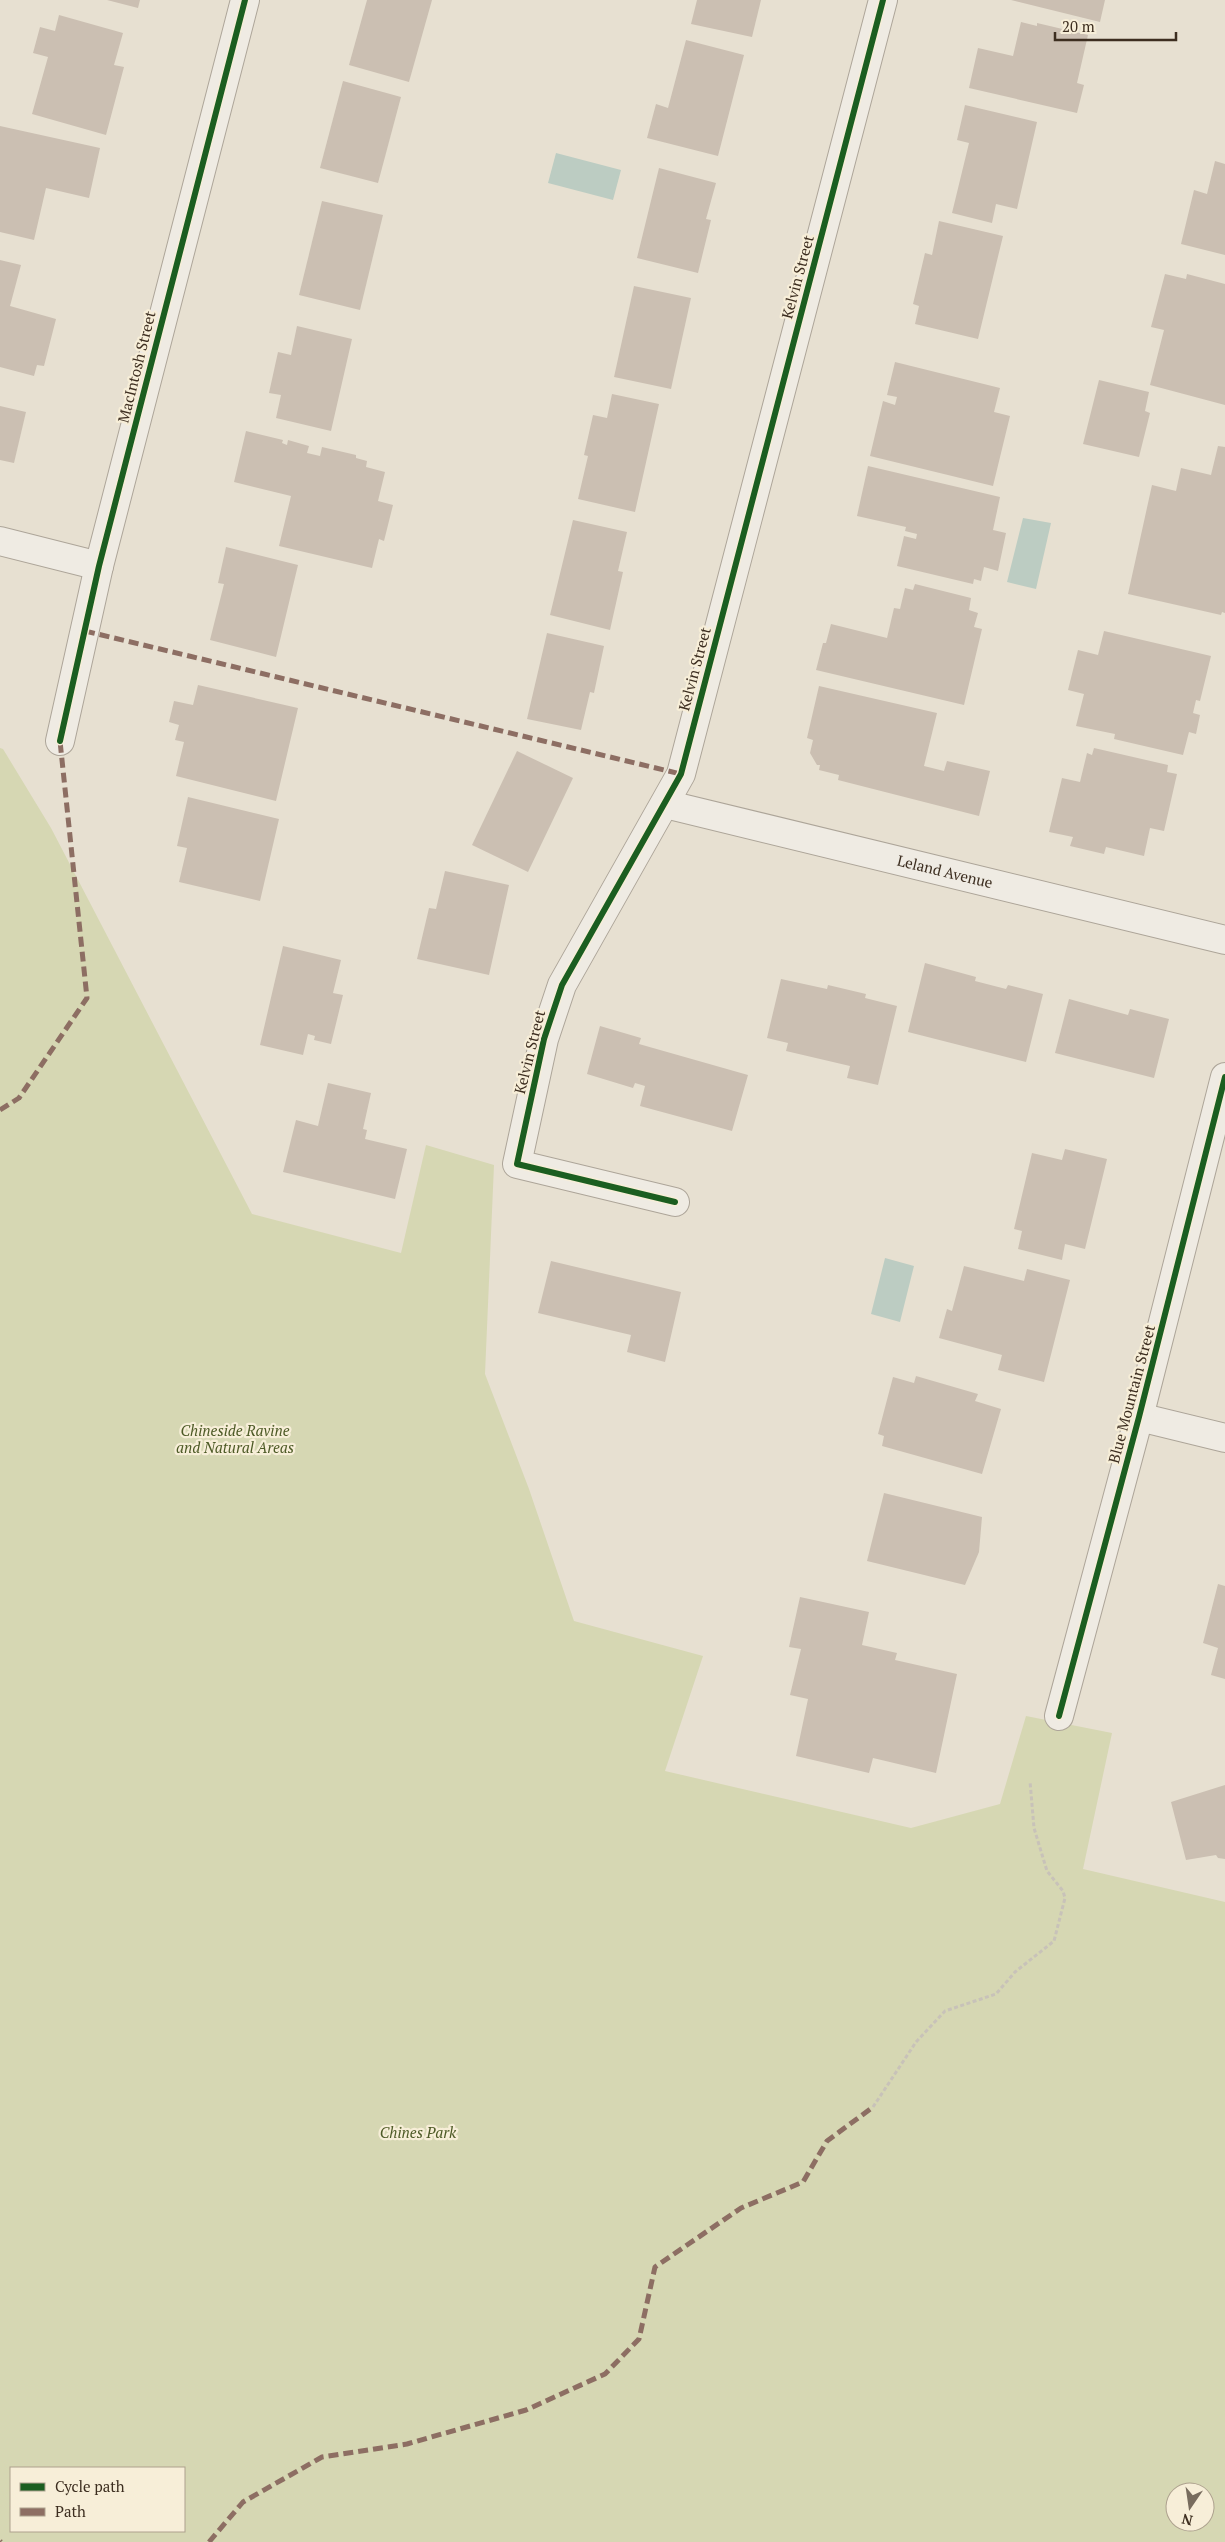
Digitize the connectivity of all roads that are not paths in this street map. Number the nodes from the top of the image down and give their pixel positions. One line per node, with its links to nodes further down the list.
1 (245, 0): 4 (street, MacIntosh Street)
2 (883, 0): 6 (street, Kelvin Street)
3 (0, 541): 4 (street)
4 (99, 566): 5 (street, MacIntosh Street)
5 (60, 741)
6 (665, 804): 7 (street, Leland Avenue); 9 (street, Kelvin Street)
7 (1225, 940)
8 (1225, 1077): 10 (street, Blue Mountain Street)
9 (675, 1202)
10 (1139, 1417): 11 (street); 12 (street, Blue Mountain Street)
11 (1225, 1438)
12 (1059, 1716)

